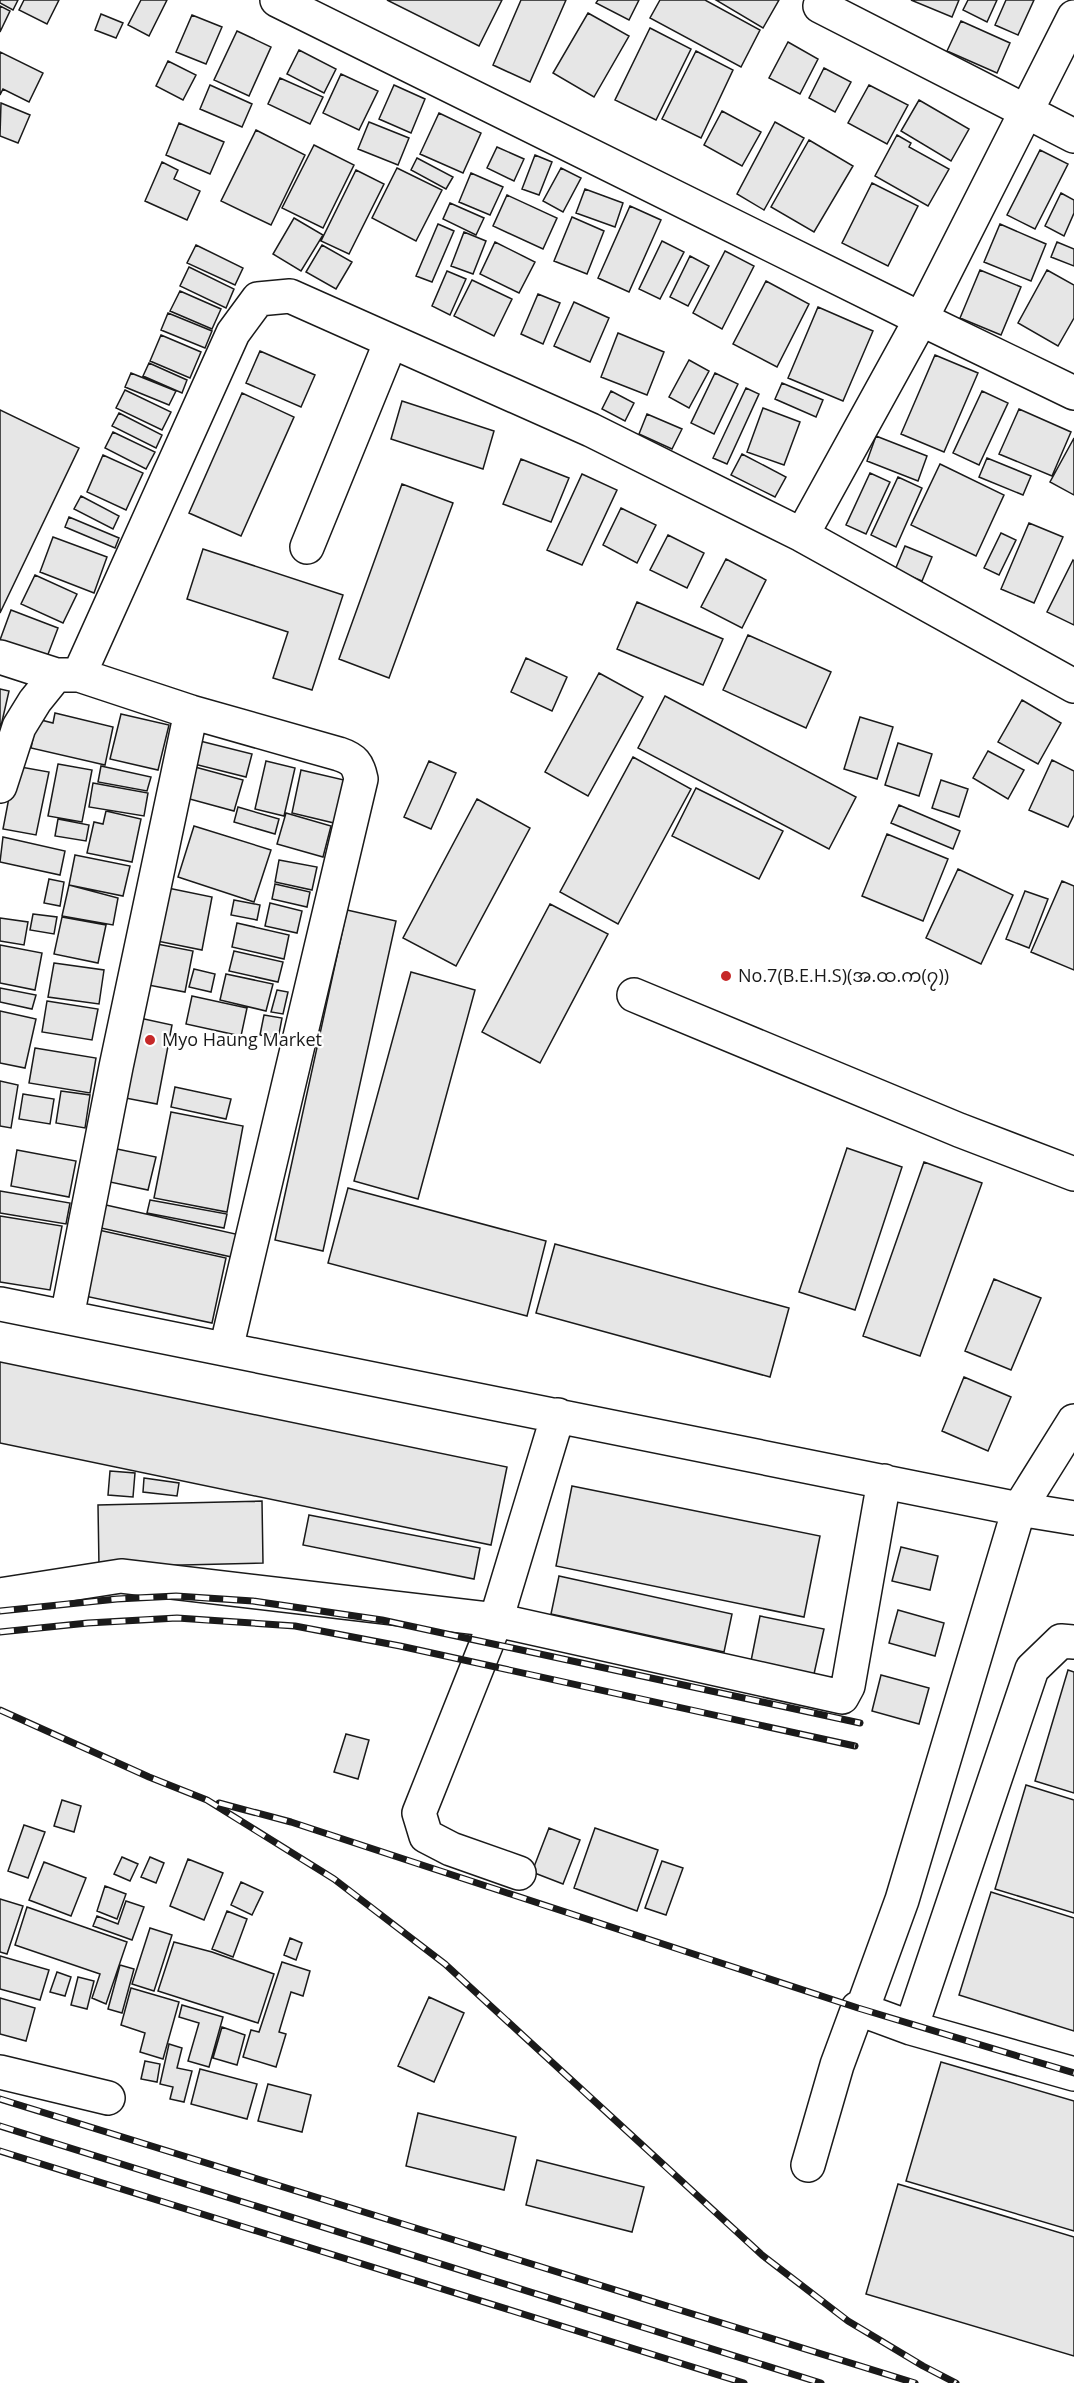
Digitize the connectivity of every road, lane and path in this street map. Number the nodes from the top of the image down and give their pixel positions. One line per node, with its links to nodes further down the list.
1 (277, 0): 6 (street)
2 (820, 6): 4 (street)
3 (1074, 17): 4 (street)
4 (1027, 111): 5 (street); 6 (street)
5 (1074, 136)
6 (921, 320): 8 (street); 9 (street)
7 (391, 341): 9 (street); 10 (street); 12 (street)
8 (1074, 393)
9 (802, 535): 13 (street)
10 (307, 547)
11 (0, 657): 12 (street)
12 (67, 675): 14 (street); 15 (street)
13 (1074, 686)
14 (191, 712): 19 (street); 20 (street)
15 (0, 786)
16 (634, 995): 17 (street)
17 (1074, 1174)
18 (0, 1304): 19 (street)
19 (67, 1317): 20 (street)
20 (226, 1349): 21 (street)
21 (558, 1415): 23 (street); 27 (street)
22 (1074, 1420): 24 (street)
23 (884, 1481): 24 (street); 27 (street)
24 (1019, 1509): 25 (street); 30 (street)
25 (1074, 1518)
26 (0, 1595): 27 (street)
27 (496, 1620): 29 (street)
28 (1074, 1642): 31 (street)
29 (519, 1873)
30 (862, 2010): 31 (street); 35 (street)
31 (911, 2028): 33 (street)
32 (0, 2072): 34 (street)
33 (1074, 2074)
34 (108, 2098)
35 (808, 2165)

